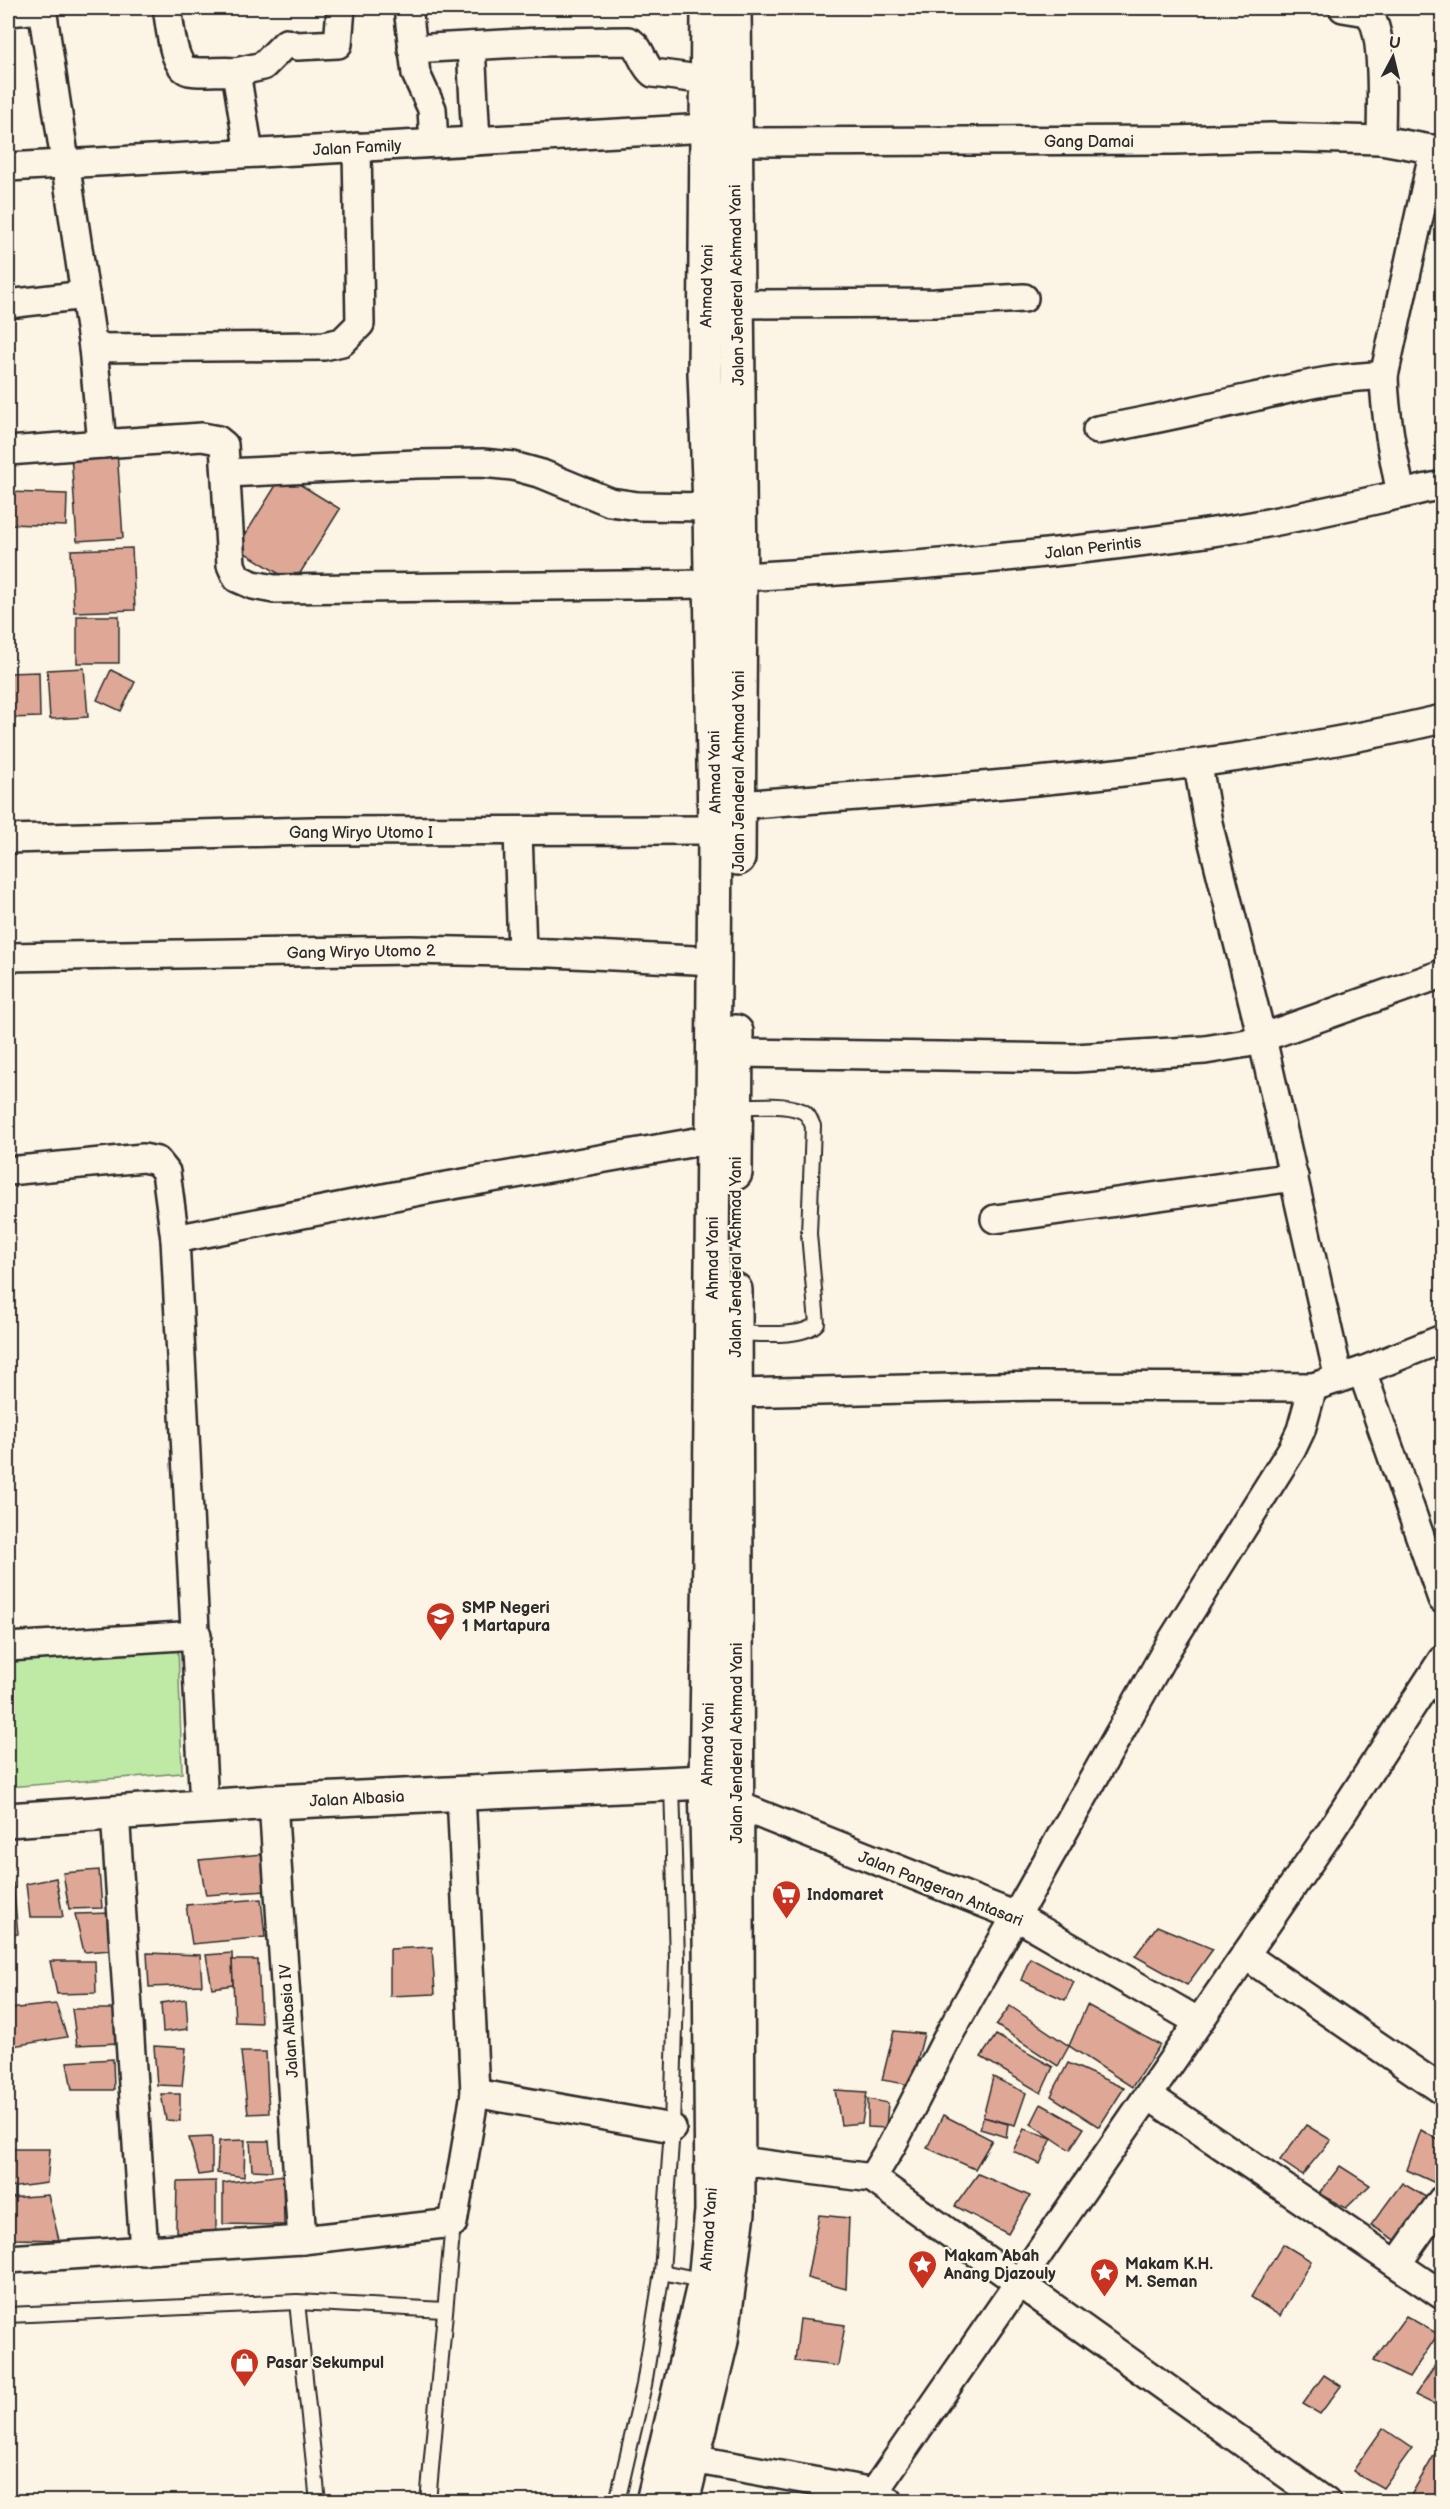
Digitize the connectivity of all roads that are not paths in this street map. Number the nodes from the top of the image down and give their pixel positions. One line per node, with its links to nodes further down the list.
1 (42, 8): 8 (street); 20 (street)
2 (166, 8): 11 (street)
3 (341, 8): 11 (street)
4 (408, 8): 10 (street)
5 (708, 8): 12 (main road, Ahmad Yani)
6 (734, 8): 13 (main road, Jalan Jenderal Achmad Yani)
7 (1342, 8): 14 (street)
8 (8, 12)
9 (471, 46): 10 (street); 12 (street); 15 (street)
10 (412, 50): 16 (street)
11 (236, 72): 19 (street)
12 (707, 80): 13 (main road, Ahmad Yani)
13 (721, 135): 14 (street, Gang Damai); 15 (street, Jalan Family); 25 (main road, Jalan Jenderal Achmad Yani); 28 (main road, Ahmad Yani)
14 (1381, 140): 18 (street, Gang Damai)
15 (476, 141): 16 (street, Jalan Family)
16 (434, 143): 17 (street, Jalan Family)
17 (357, 147): 19 (street, Jalan Family); 26 (street)
18 (1438, 150): 27 (street)
19 (249, 153): 20 (street, Jalan Family)
20 (64, 163): 21 (street, Jalan Family); 22 (street)
21 (8, 167)
22 (85, 295): 24 (street); 26 (street)
23 (1024, 298): 25 (street)
24 (8, 304)
25 (737, 304): 28 (main road, Jalan Jenderal Achmad Yani)
26 (93, 348): 30 (street)
27 (1384, 376): 29 (street); 35 (street)
28 (723, 417): 32 (main road, Ahmad Yani)
29 (1096, 430)
30 (102, 444): 31 (street); 33 (street, Jalan Perintis)
31 (8, 451)
32 (724, 468): 36 (main road, Ahmad Yani); 37 (main road, Jalan Jenderal Achmad Yani)
33 (227, 473): 36 (street); 37 (street, Jalan Perintis)
34 (1443, 485): 35 (street, Jalan Perintis)
35 (1401, 494): 37 (street, Jalan Perintis)
36 (710, 507): 37 (main road, Ahmad Yani)
37 (725, 581): 40 (main road, Jalan Jenderal Achmad Yani); 41 (main road, Ahmad Yani)
38 (1443, 719): 39 (street)
39 (1198, 765): 40 (street); 48 (street)
40 (738, 805): 49 (main road, Jalan Jenderal Achmad Yani)
41 (715, 830): 42 (street, Gang Wiryo Utomo I); 46 (main road, Ahmad Yani)
42 (518, 831): 43 (street, Gang Wiryo Utomo I); 44 (street)
43 (8, 839)
44 (522, 952): 45 (street, Gang Wiryo Utomo 2); 46 (street, Gang Wiryo Utomo 2)
45 (8, 957)
46 (715, 961): 50 (main road, Ahmad Yani)
47 (1443, 974): 48 (street)
48 (1262, 1038): 49 (street); 52 (street)
49 (736, 1053): 50 (main road, Jalan Jenderal Achmad Yani)
50 (720, 1118): 54 (street); 55 (main road, Jalan Jenderal Achmad Yani); 55 (lane); 64 (main road, Ahmad Yani)
51 (8, 1171): 54 (street)
52 (1294, 1178): 53 (street); 57 (street)
53 (995, 1219)
54 (175, 1239): 61 (street)
55 (734, 1333): 59 (main road, Jalan Jenderal Achmad Yani)
56 (1443, 1339): 57 (street)
57 (1350, 1375): 58 (street); 60 (street)
58 (1313, 1387): 59 (street); 72 (street)
59 (735, 1393): 68 (main road, Jalan Jenderal Achmad Yani)
60 (1443, 1599)
61 (197, 1635): 62 (street); 69 (street)
62 (8, 1647)
63 (1443, 1660): 74 (street)
64 (706, 1782): 65 (main road, Jalan Albasia); 73 (main road, Ahmad Yani)
65 (672, 1785): 66 (main road, Jalan Albasia); 73 (lane)
66 (461, 1793): 67 (main road, Jalan Albasia); 79 (street)
67 (273, 1802): 69 (main road, Jalan Albasia); 86 (street, Jalan Albasia IV)
68 (736, 1805): 72 (street, Jalan Pangeran Antasari); 75 (main road, Jalan Jenderal Achmad Yani)
69 (204, 1806): 70 (main road, Jalan Albasia)
70 (115, 1812): 71 (main road, Jalan Albasia); 87 (street)
71 (8, 1820)
72 (1016, 1916): 76 (street, Jalan Pangeran Antasari); 83 (street)
73 (694, 1934): 75 (main road, Ahmad Yani); 81 (lane)
74 (1245, 1955): 76 (street); 78 (street)
75 (724, 2003): 77 (main road, Jalan Jenderal Achmad Yani)
76 (1200, 2022): 80 (street)
77 (724, 2035): 82 (main road, Jalan Jenderal Achmad Yani); 91 (main road, Ahmad Yani)
78 (1443, 2090)
79 (475, 2093): 81 (street); 85 (street)
80 (1149, 2096): 89 (street); 92 (street)
81 (672, 2128): 90 (lane)
82 (740, 2161): 83 (street); 97 (main road, Jalan Jenderal Achmad Yani)
83 (872, 2178): 92 (street)
84 (1443, 2200): 89 (street)
85 (453, 2223): 86 (street); 95 (lane)
86 (302, 2240): 87 (street)
87 (144, 2252): 88 (street)
88 (8, 2259)
89 (1397, 2264): 93 (street)
90 (662, 2272): 91 (lane); 101 (lane)
91 (705, 2281): 102 (main road, Ahmad Yani)
92 (1019, 2285): 98 (street); 104 (street)
93 (1443, 2295)
94 (297, 2302): 95 (lane); 96 (lane); 99 (lane)
95 (444, 2310): 100 (lane)
96 (8, 2315)
97 (692, 2459): 98 (street); 103 (main road, Jalan Jenderal Achmad Yani)
98 (882, 2497)
99 (318, 2502)
100 (428, 2502)
101 (617, 2502)
102 (653, 2502)
103 (682, 2502)
104 (1326, 2502)

